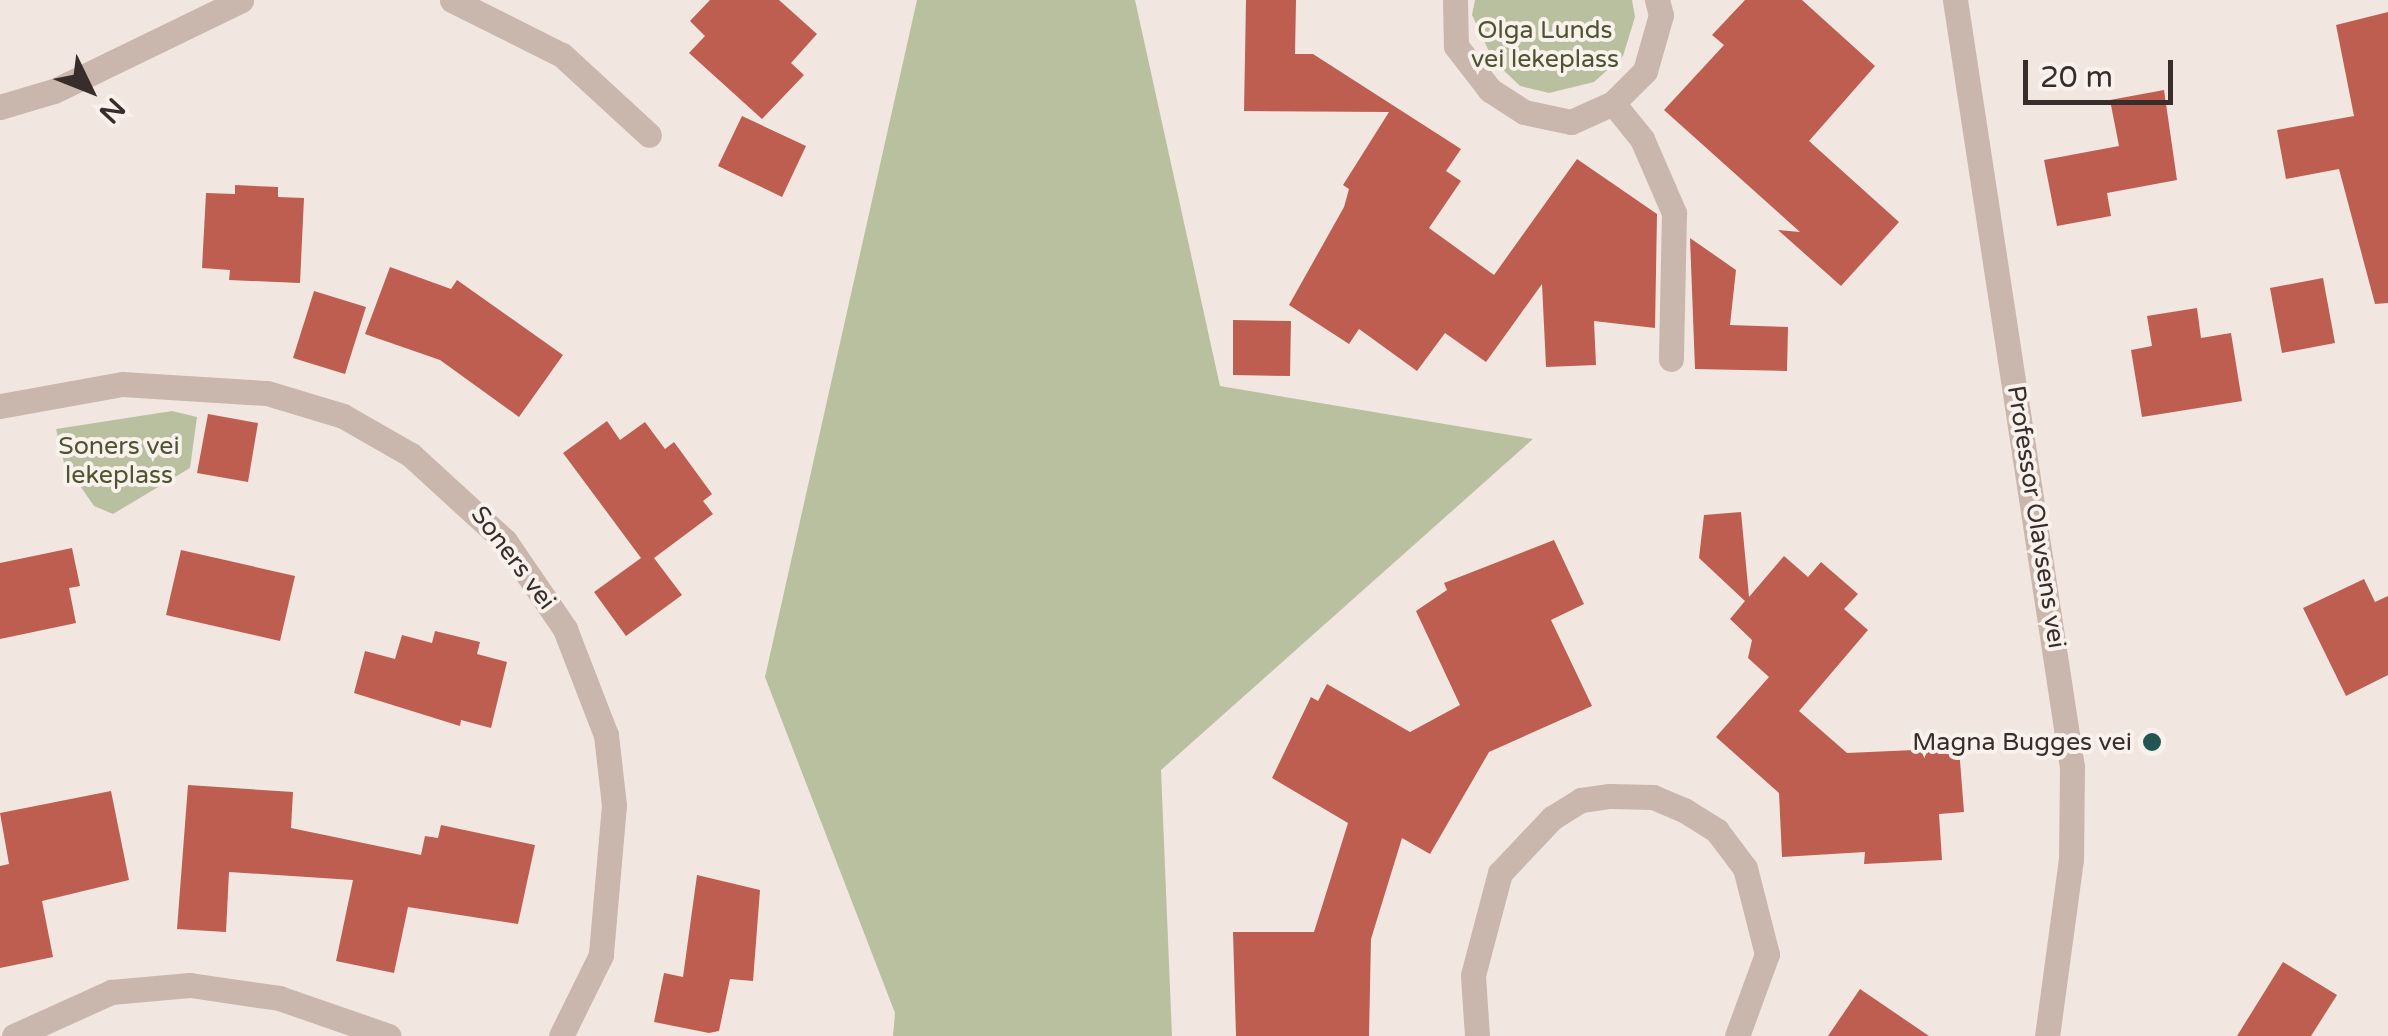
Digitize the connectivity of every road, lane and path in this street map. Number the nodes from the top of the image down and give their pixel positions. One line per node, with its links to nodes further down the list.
1 (241, 0): 7 (street)
2 (452, 0): 8 (street)
3 (1455, 0): 6 (street)
4 (1657, 0): 6 (street)
5 (1956, 0): 16 (street, Professor Olavsens vei)
6 (1613, 104): 9 (street)
7 (0, 107)
8 (649, 135)
9 (1671, 359)
10 (0, 406): 13 (street, Soners vei)
11 (14, 1036): 12 (street)
12 (388, 1036)
13 (562, 1036)
14 (1477, 1036): 15 (street)
15 (1737, 1036)
16 (2047, 1036)

